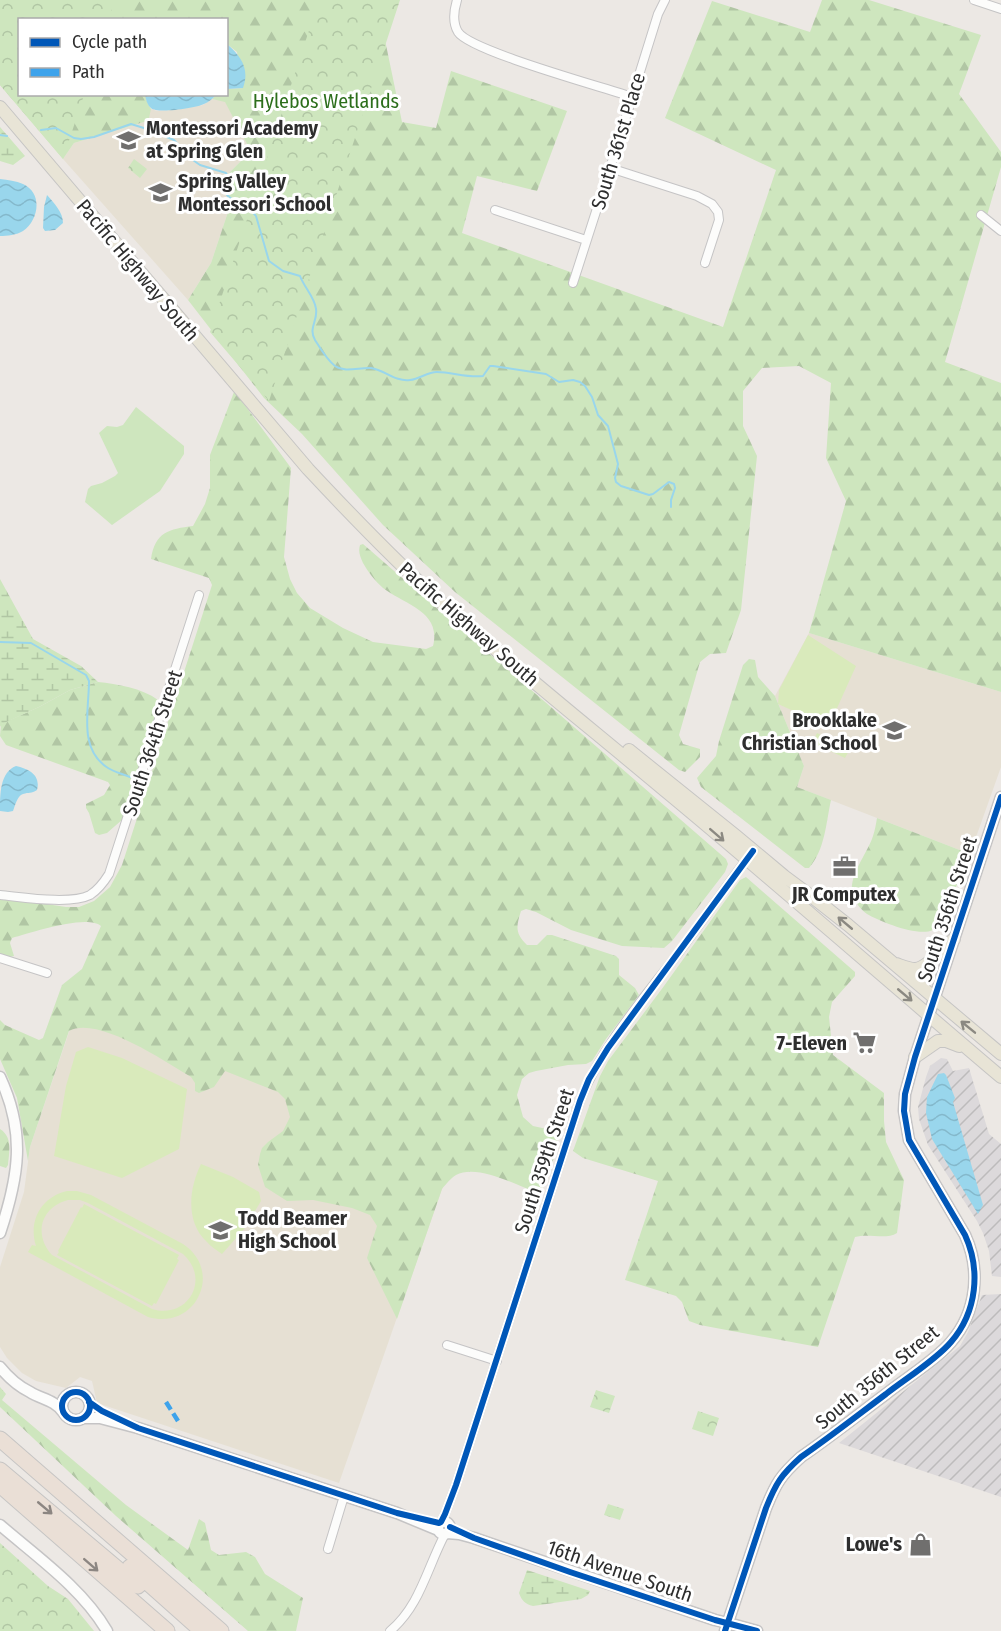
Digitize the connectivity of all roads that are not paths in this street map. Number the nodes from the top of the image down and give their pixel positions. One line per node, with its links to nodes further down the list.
1 (457, 0): 6 (street)
2 (665, 0): 6 (street, South 361st Place)
3 (974, 0): 4 (street)
4 (1001, 9)
5 (0, 96): 17 (main road, Pacific Highway South)
6 (632, 97): 8 (street, South 361st Place)
7 (0, 107): 17 (main road, Pacific Highway South, one-way to 17)
8 (610, 168): 12 (street, South 361st Place); 13 (street)
9 (495, 210): 12 (street)
10 (981, 215): 11 (street)
11 (1001, 231)
12 (586, 240): 14 (street, South 361st Place)
13 (705, 262)
14 (573, 283)
15 (199, 595): 18 (street, South 364th Street)
16 (1001, 797): 19 (street, South 356th Street)
17 (749, 855): 21 (main road, Pacific Highway South, one-way to 17); 24 (main road, Pacific Highway South, one-way to 24); 32 (street, South 359th Street)
18 (0, 895)
19 (954, 939): 21 (main road); 23 (street, South 356th Street)
20 (0, 958): 22 (street)
21 (890, 961): 23 (main road, Pacific Highway South)
22 (47, 973)
23 (935, 999): 24 (street, South 356th Street); 26 (main road, Pacific Highway South, one-way to 23)
24 (929, 1015): 25 (main road, Pacific Highway South); 27 (street, South 356th Street)
25 (970, 1051): 27 (main road); 29 (main road, Pacific Highway South)
26 (1001, 1054)
27 (915, 1057): 49 (street, South 356th Street)
28 (0, 1077): 30 (street)
29 (1001, 1077)
30 (0, 1233)
31 (447, 1345): 32 (street)
32 (497, 1360): 46 (street, South 359th Street)
33 (0, 1367): 34 (street)
34 (19, 1385): 35 (street); 37 (street)
35 (68, 1394): 36 (street); 37 (street)
36 (89, 1402): 38 (street); 39 (street, 16th Avenue South)
37 (63, 1412): 38 (street)
38 (83, 1418): 39 (street, 16th Avenue South)
39 (138, 1428): 44 (street, 16th Avenue South)
40 (1, 1442): 53 (highway); 54 (highway)
41 (0, 1470): 52 (highway, one-way to 52)
42 (0, 1485): 47 (highway)
43 (0, 1491): 47 (highway)
44 (344, 1496): 46 (street, 16th Avenue South); 48 (street)
45 (0, 1525): 50 (street)
46 (443, 1528): 49 (street, 16th Avenue South); 55 (street, South 359th Street)
47 (57, 1535): 51 (highway, one-way to 51)
48 (328, 1549)
49 (727, 1627): 56 (street, 16th Avenue South)
50 (107, 1631)
51 (167, 1631)
52 (190, 1631)
53 (202, 1631)
54 (221, 1631)
55 (390, 1631)
56 (757, 1631)

